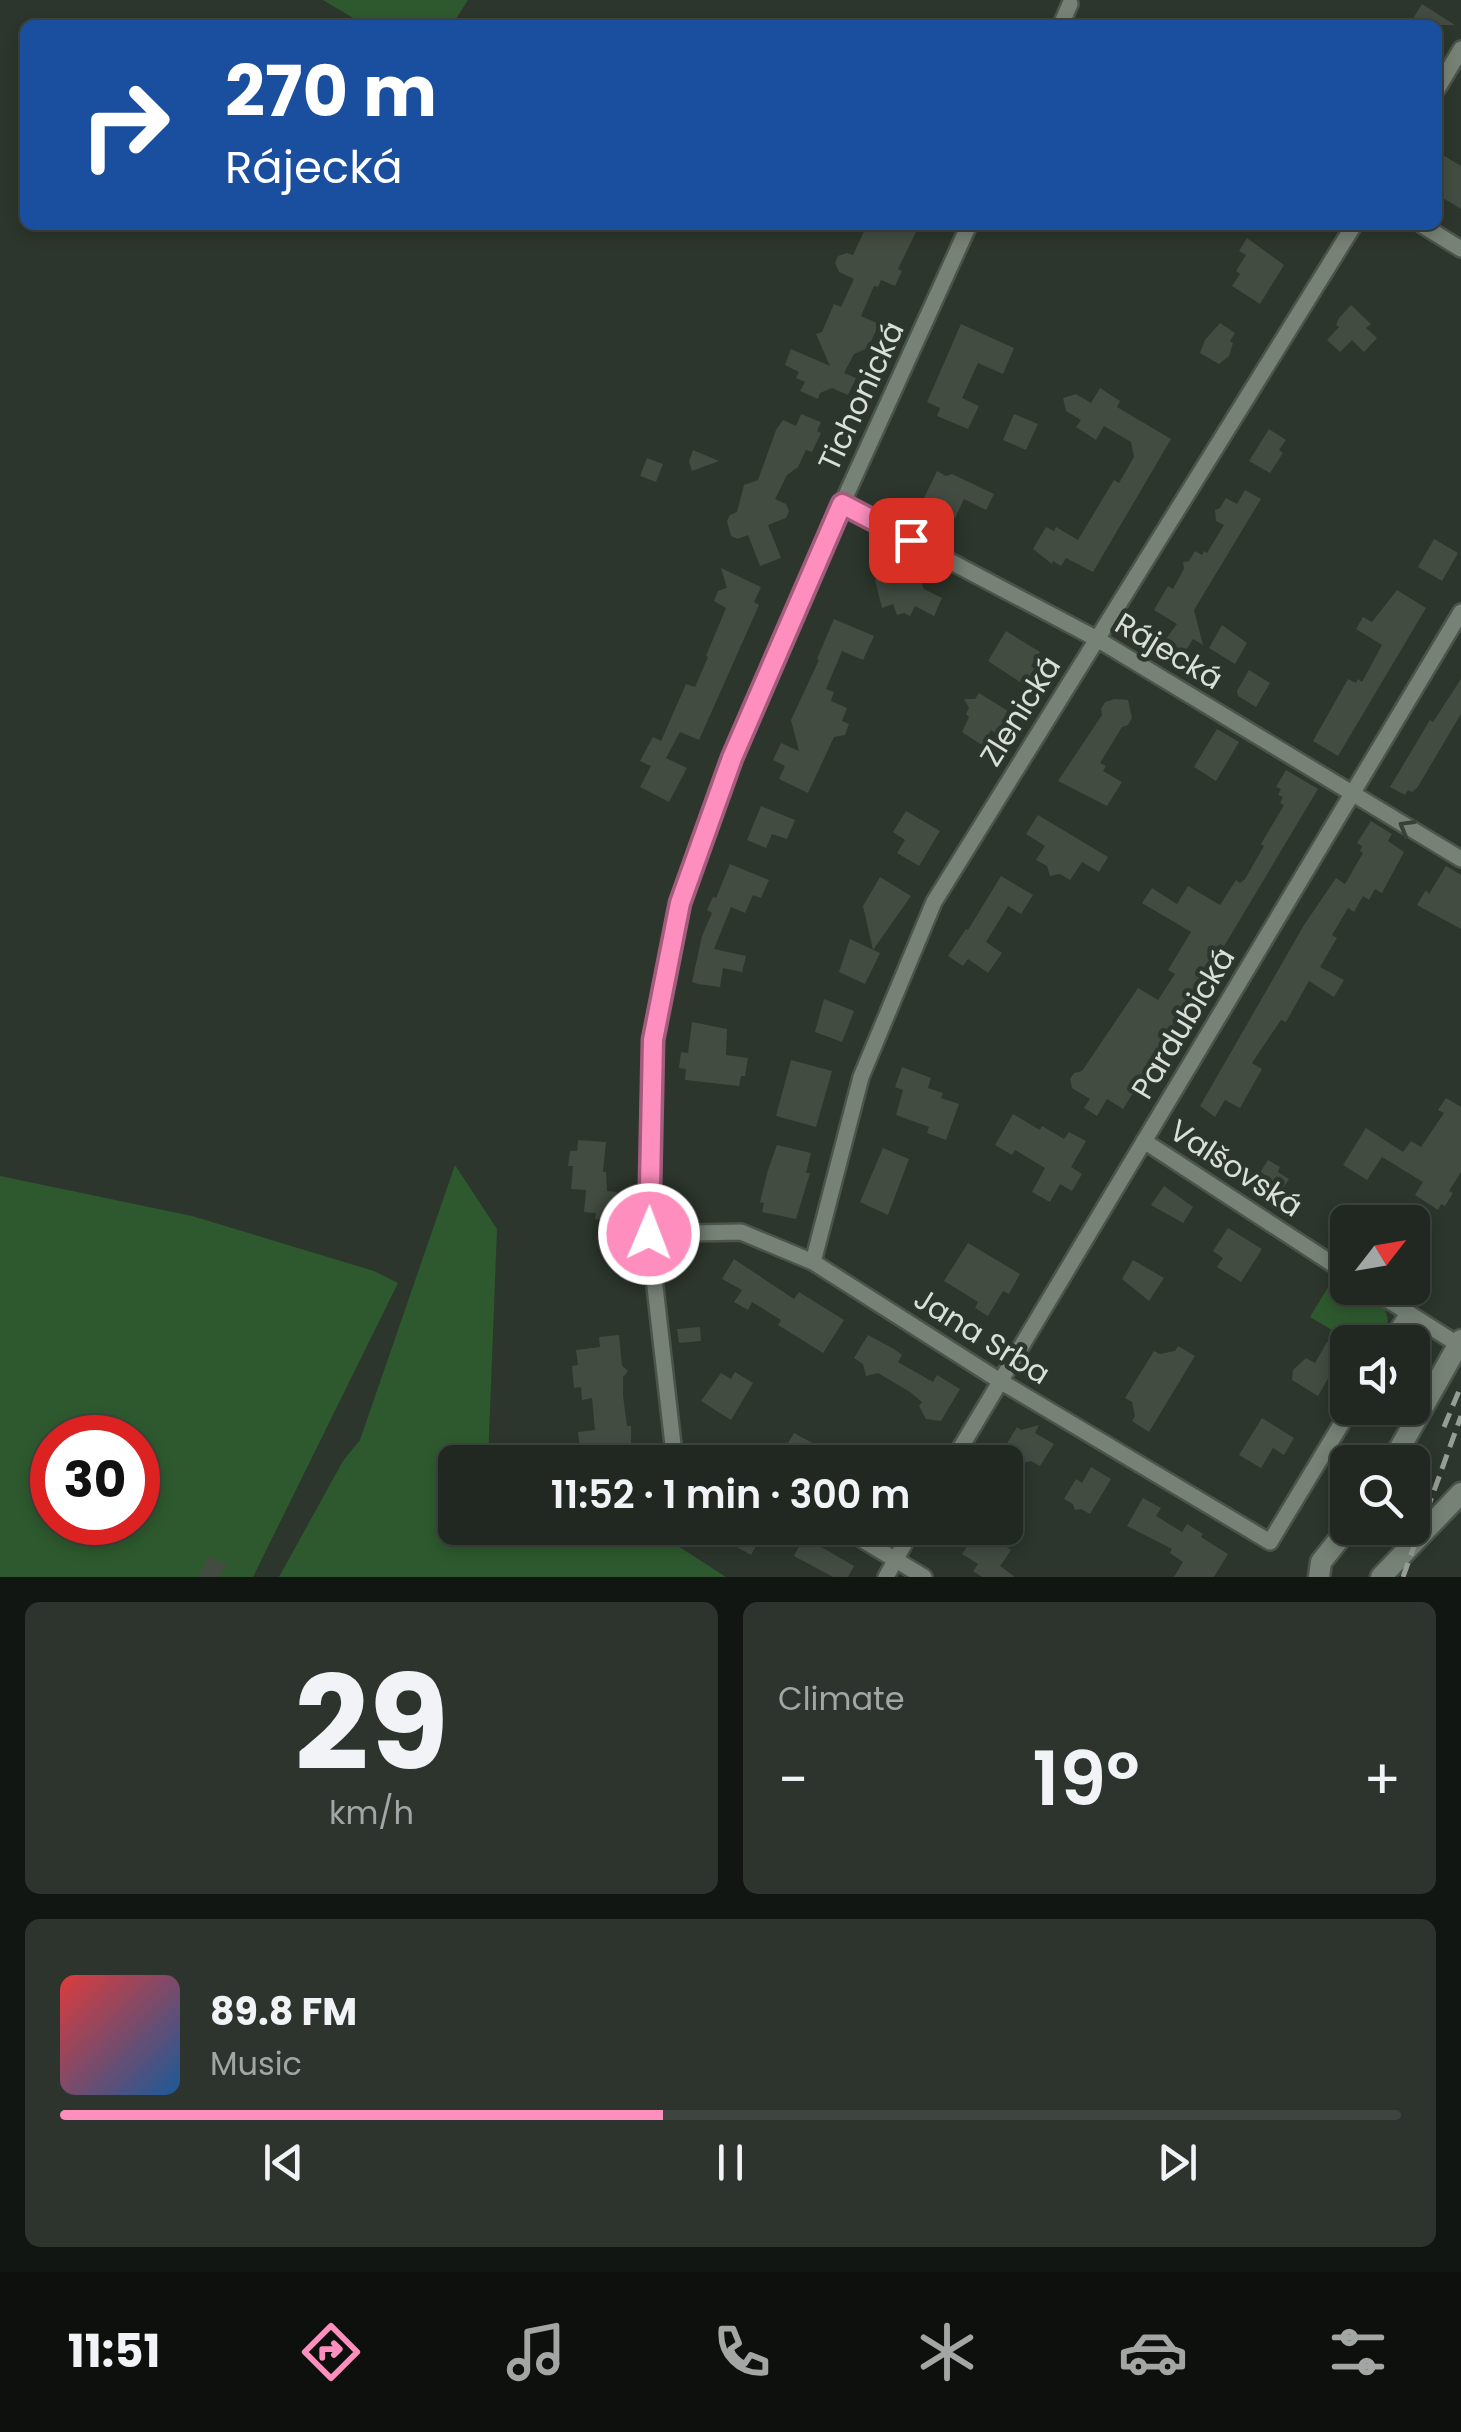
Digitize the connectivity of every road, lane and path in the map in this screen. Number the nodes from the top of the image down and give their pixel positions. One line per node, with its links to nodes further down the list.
1 (1070, 4): 2 (street)
2 (1063, 20)
3 (1461, 49): 4 (street)
4 (1442, 81)
5 (967, 230): 9 (street, Tichonická)
6 (1351, 230): 11 (street, Zlenická)
7 (1430, 230): 8 (street)
8 (1461, 249)
9 (842, 504): 11 (street, Rájecká); 15 (street, Tichonická)
10 (1461, 612): 12 (street, Pardubická)
11 (1096, 639): 12 (street, Rájecká); 16 (street, Zlenická)
12 (1352, 795): 13 (street, Rájecká, one-way to 12); 14 (street, Pardubická)
13 (1461, 859)
14 (1144, 1141): 17 (street, Valšovská); 22 (street, Pardubická)
15 (649, 1234): 16 (street, Jana Srba); 24 (street, Tichonická)
16 (814, 1262): 22 (street, Jana Srba)
17 (1330, 1262)
18 (1395, 1305): 19 (street)
19 (1408, 1313): 20 (street); 21 (street)
20 (1401, 1325)
21 (1460, 1342): 26 (street)
22 (1000, 1381): 23 (street, Jana Srba); 25 (street, Pardubická)
23 (1341, 1425)
24 (673, 1445)
25 (962, 1445)
26 (1402, 1445)
27 (1461, 1493): 32 (street)
28 (872, 1545): 31 (street)
29 (903, 1545): 31 (street)
30 (1334, 1545): 35 (street)
31 (895, 1558): 33 (street); 34 (street)
32 (1384, 1574)
33 (886, 1577)
34 (924, 1577)
35 (1318, 1577)

